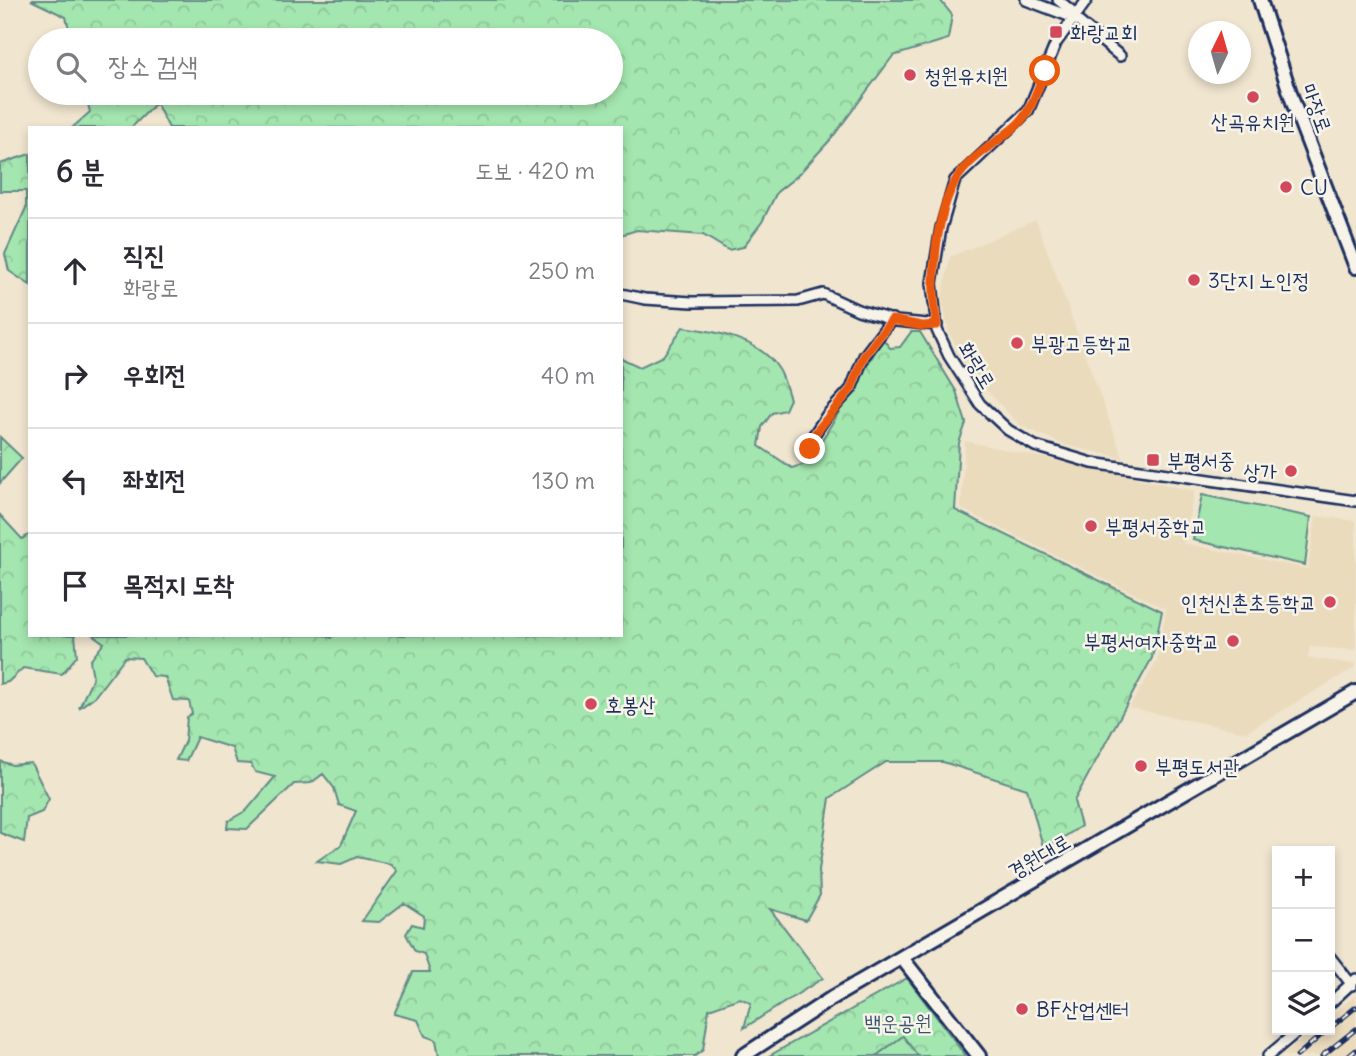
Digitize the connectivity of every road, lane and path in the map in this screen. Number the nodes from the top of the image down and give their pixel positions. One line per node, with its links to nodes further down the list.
1 (1026, 0): 5 (street)
2 (1058, 0): 5 (street)
3 (1087, 0): 5 (street, 화랑로)
4 (1260, 0): 7 (main road, 마장로)
5 (1074, 18): 6 (street); 10 (street, 화랑로)
6 (1119, 56)
7 (1356, 267)
8 (623, 294): 9 (street)
9 (892, 320): 10 (street); 11 (street)
10 (937, 325): 12 (street, 화랑로)
11 (810, 449)
12 (1356, 501)
13 (1356, 692): 14 (main road, 경원대로)
14 (902, 958): 19 (main road, 경원대로); 20 (main road)
15 (1335, 962): 16 (street)
16 (1354, 982): 17 (street)
17 (1335, 999)
18 (1293, 1035): 21 (street)
19 (743, 1056)
20 (979, 1056)
21 (1268, 1056)

